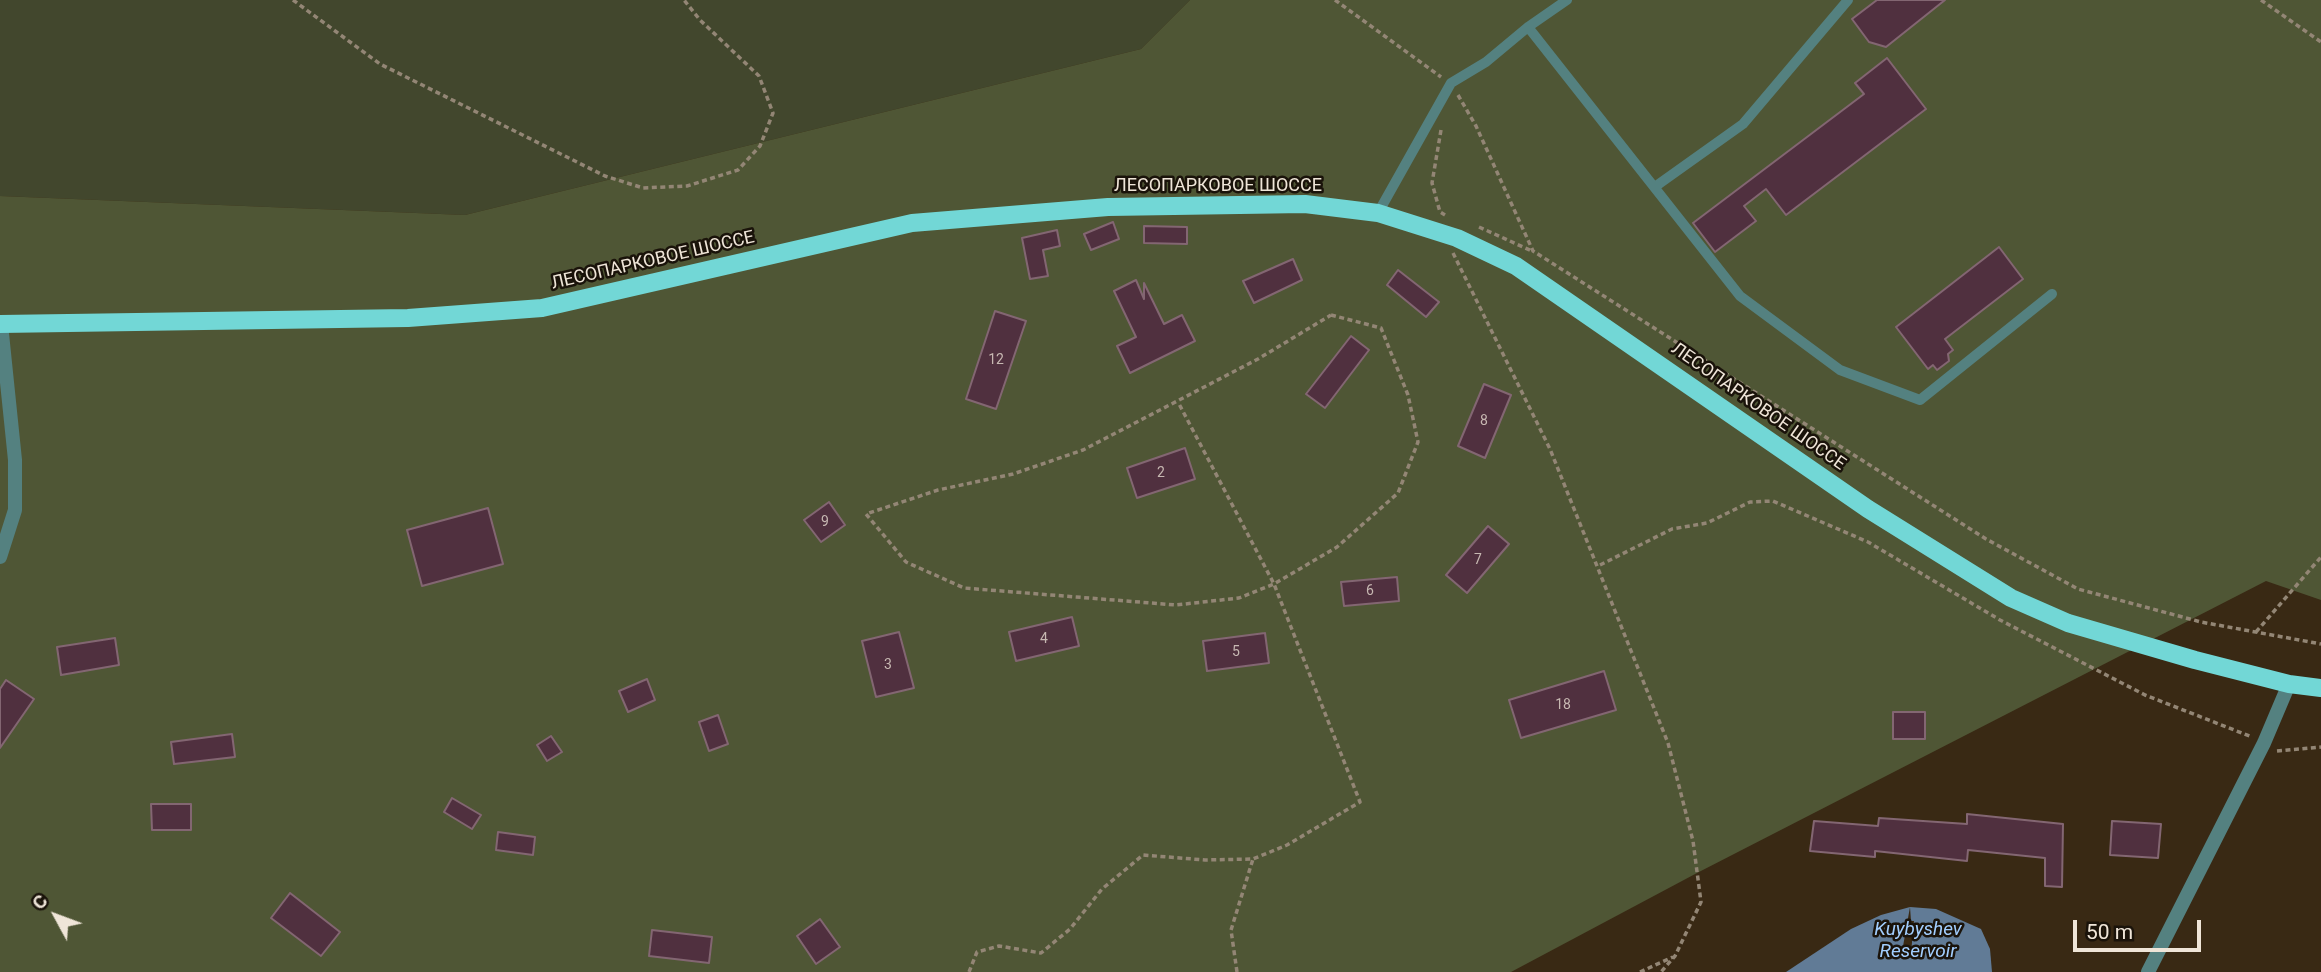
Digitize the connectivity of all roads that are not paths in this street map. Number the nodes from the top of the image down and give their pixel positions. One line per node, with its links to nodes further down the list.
1 (1567, 0): 3 (lane)
2 (1848, 0): 4 (lane)
3 (1528, 27): 4 (lane); 5 (lane)
4 (1656, 186): 6 (lane)
5 (1378, 212): 7 (main road, ЛЕСОПАРКОВОЕ ШОССЕ); 9 (main road, ЛЕСОПАРКОВОЕ ШОССЕ)
6 (2052, 294)
7 (0, 324): 8 (street)
8 (0, 557)
9 (2288, 684): 10 (main road, ЛЕСОПАРКОВОЕ ШОССЕ); 11 (street)
10 (2321, 688)
11 (2148, 972)

